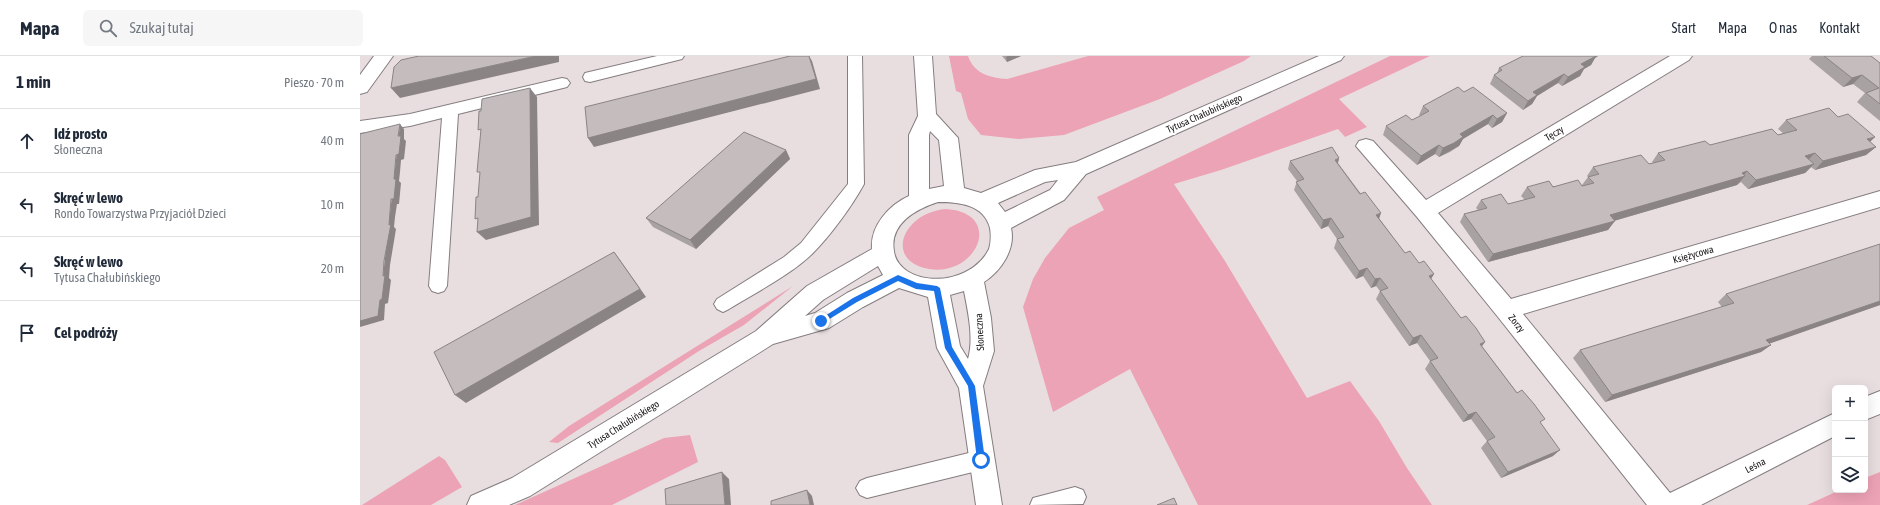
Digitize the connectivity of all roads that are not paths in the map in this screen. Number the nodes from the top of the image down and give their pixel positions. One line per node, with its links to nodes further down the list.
1 (384, 56): 9 (street)
2 (677, 56): 7 (lane)
3 (855, 56): 26 (lane)
4 (922, 56): 11 (street)
5 (1331, 56): 14 (street, Tytusa Chałubińskiego)
6 (1683, 56): 19 (street, Tęczy)
7 (590, 77)
8 (562, 84): 10 (lane)
9 (360, 88)
10 (450, 110): 12 (lane); 24 (lane)
11 (928, 116): 15 (street); 17 (street)
12 (360, 127)
13 (1366, 146): 19 (street, Zorzy)
14 (1079, 169): 18 (street, Tytusa Chałubińskiego); 20 (street, Tytusa Chałubińskiego)
15 (955, 194): 17 (street); 18 (street)
16 (1880, 199): 27 (street, Księżycowa)
17 (919, 200): 21 (street)
18 (981, 202): 20 (street)
19 (1424, 211): 27 (street, Zorzy)
20 (1000, 224): 23 (street)
21 (882, 253): 22 (street); 28 (street, Tytusa Chałubińskiego)
22 (898, 278): 25 (street); 28 (street, Tytusa Chałubińskiego)
23 (972, 278): 25 (street); 29 (street, Słoneczna)
24 (438, 286)
25 (937, 288): 29 (street, Słoneczna)
26 (722, 304)
27 (1506, 310): 39 (street, Zorzy)
28 (764, 338): 36 (street, Tytusa Chałubińskiego)
29 (971, 386): 33 (street, Słoneczna)
30 (1880, 402): 31 (street)
31 (1868, 408)
32 (1832, 426): 40 (street, Leśna)
33 (981, 460): 34 (lane); 37 (street, Słoneczna)
34 (867, 488)
35 (1075, 497): 38 (lane)
36 (480, 505)
37 (989, 505)
38 (1041, 505)
39 (1663, 505)
40 (1674, 505)

